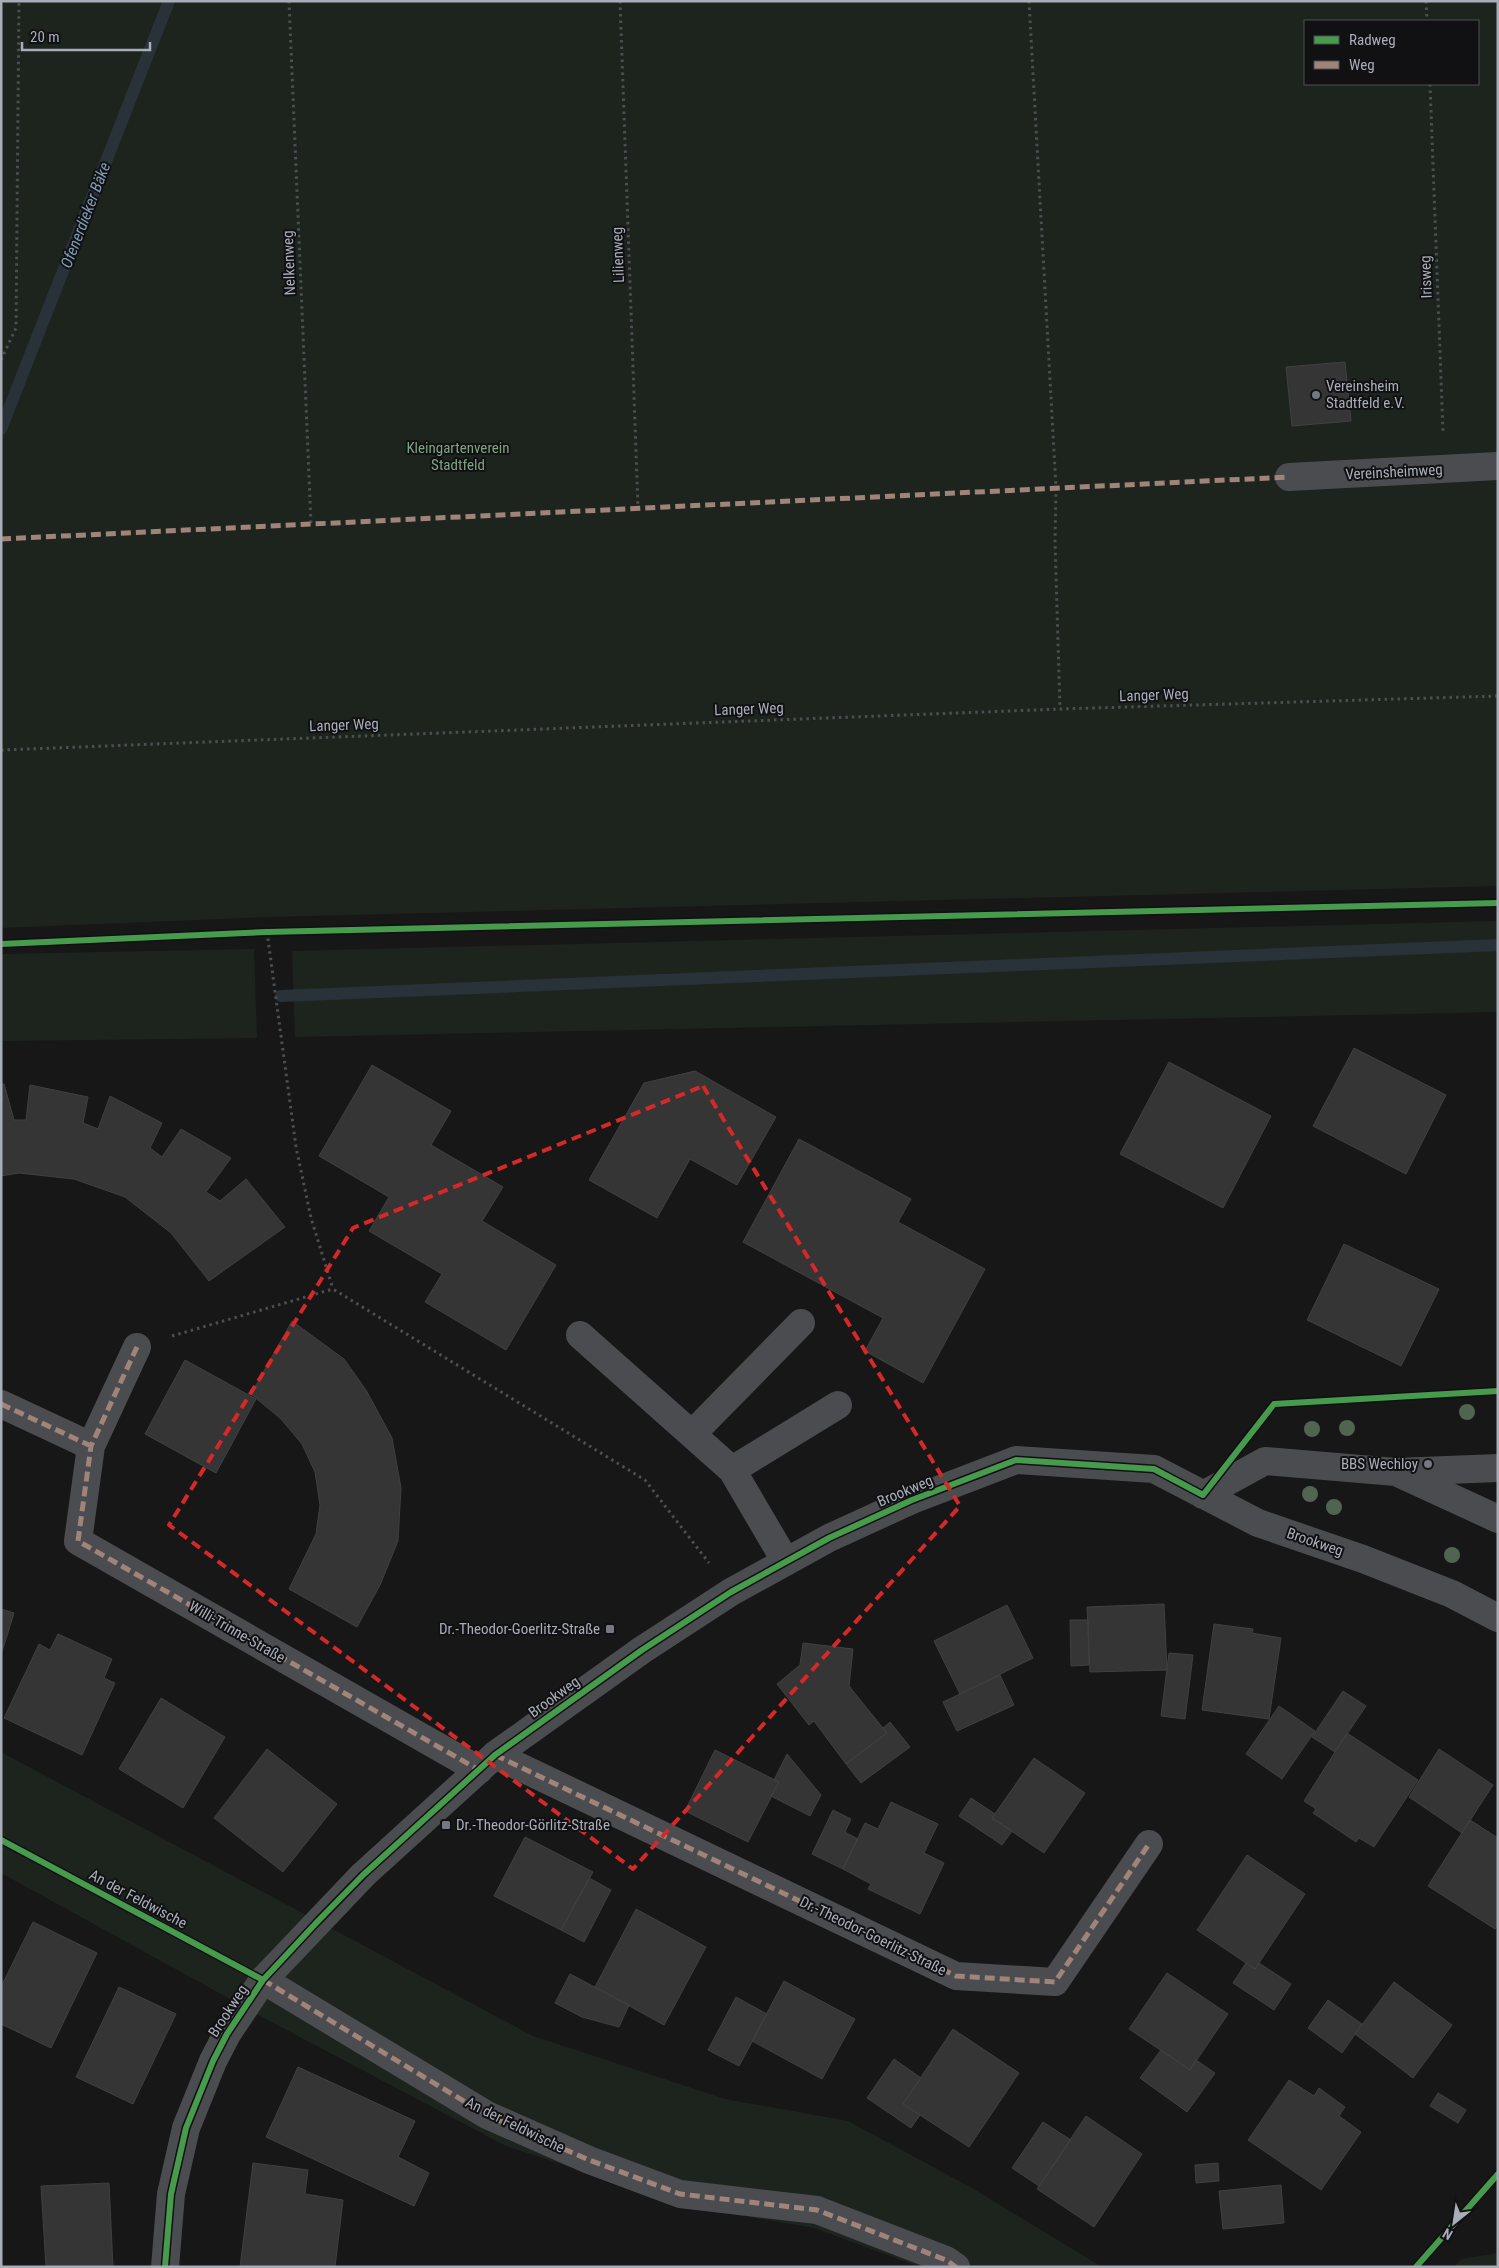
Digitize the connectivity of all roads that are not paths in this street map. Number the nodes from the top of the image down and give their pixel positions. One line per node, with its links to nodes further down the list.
1 (1498, 466): 2 (street, Vereinsheimweg)
2 (1289, 477)
3 (801, 1323): 8 (street)
4 (580, 1335): 8 (street)
5 (137, 1347): 9 (street, Willi-Trinne-Straße)
6 (1, 1404): 9 (street)
7 (838, 1405): 11 (street)
8 (693, 1433): 11 (street)
9 (91, 1446): 17 (street, Willi-Trinne-Straße)
10 (1498, 1468): 12 (street)
11 (732, 1470): 15 (street)
12 (1396, 1472): 13 (street); 14 (street)
13 (1203, 1495): 15 (street, Brookweg); 16 (street, Brookweg)
14 (1498, 1518)
15 (786, 1562): 17 (street, Brookweg)
16 (1498, 1618)
17 (487, 1763): 18 (street, Dr.-Theodor-Goerlitz-Straße); 19 (street, Brookweg)
18 (1149, 1844)
19 (264, 1980): 20 (street, Brookweg); 21 (street, An der Feldwische)
20 (165, 2267)
21 (956, 2267)

